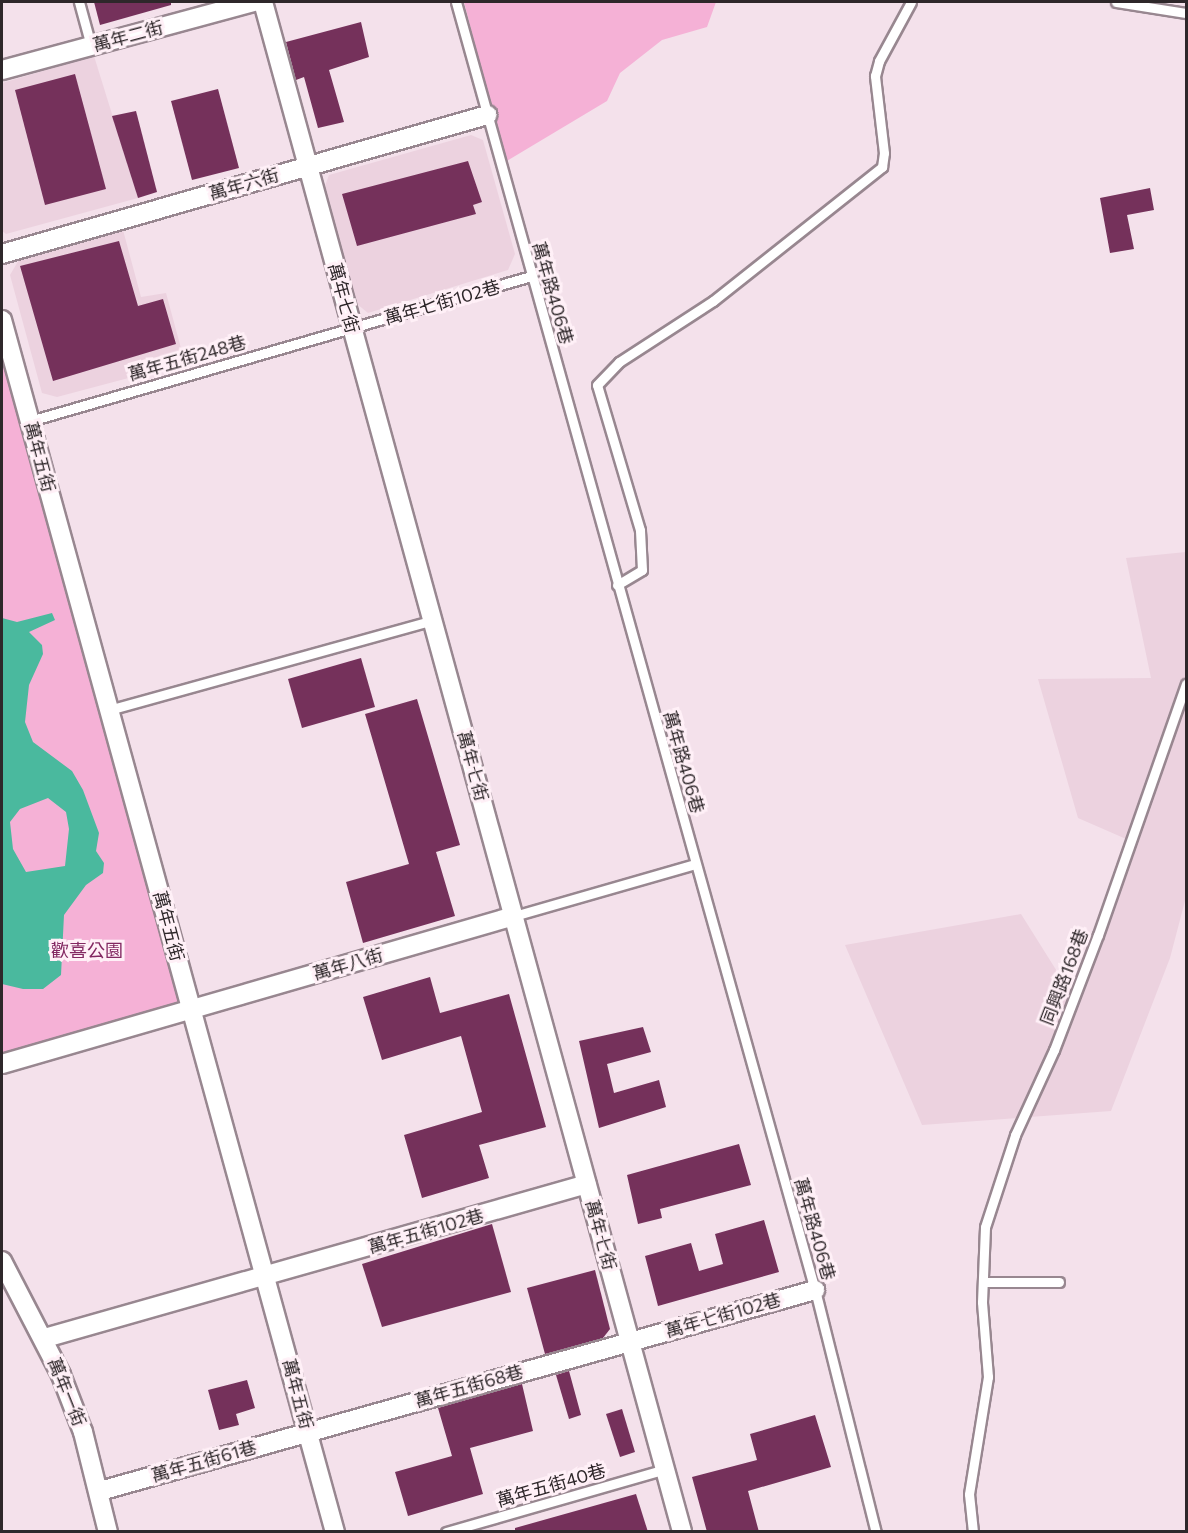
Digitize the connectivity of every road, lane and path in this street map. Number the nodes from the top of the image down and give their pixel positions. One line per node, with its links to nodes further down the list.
1 (79, 2): 8 (lane)
2 (254, 2): 8 (street, 萬年二街)
3 (264, 2): 11 (street, 萬年七街)
4 (456, 2): 10 (lane, 萬年路406巷)
5 (911, 2): 17 (lane)
6 (1116, 2): 7 (lane)
7 (1186, 13)
8 (91, 46): 9 (street, 萬年二街)
9 (2, 69)
10 (487, 115): 11 (street, 萬年六街); 13 (lane, 萬年路406巷)
11 (308, 166): 12 (street, 萬年六街); 15 (street, 萬年七街)
12 (2, 254)
13 (531, 276): 15 (lane, 萬年七街102巷); 17 (lane, 萬年路406巷)
14 (2, 320): 16 (street, 萬年五街)
15 (353, 327): 16 (lane, 萬年五街248巷); 18 (street, 萬年七街)
16 (30, 421): 20 (street, 萬年五街)
17 (617, 585): 21 (lane, 萬年路406巷)
18 (433, 620): 20 (lane); 22 (street, 萬年七街)
19 (1186, 684): 28 (lane, 同興路168巷)
20 (109, 710): 23 (street, 萬年五街)
21 (695, 864): 22 (lane, 萬年八街); 30 (lane, 萬年路406巷)
22 (514, 916): 23 (street, 萬年八街); 25 (street, 萬年七街)
23 (192, 1009): 24 (street, 萬年八街); 27 (street, 萬年五街)
24 (2, 1064)
25 (587, 1184): 27 (street, 萬年五街102巷); 32 (street, 萬年七街)
26 (2, 1261): 31 (street, 萬年一街)
27 (265, 1277): 31 (street, 萬年五街102巷); 33 (street, 萬年五街)
28 (983, 1282): 29 (lane); 41 (lane, 同興路168巷)
29 (1059, 1282)
30 (815, 1290): 32 (street, 萬年七街102巷); 40 (lane, 萬年路406巷)
31 (45, 1338): 35 (street, 萬年一街)
32 (630, 1341): 33 (street, 萬年五街68巷); 34 (street, 萬年七街)
33 (308, 1431): 35 (street, 萬年五街61巷); 37 (street, 萬年五街)
34 (665, 1469): 38 (lane, 萬年五街40巷); 39 (street, 萬年七街)
35 (100, 1491): 36 (street, 萬年一街)
36 (108, 1532)
37 (335, 1532)
38 (446, 1532)
39 (682, 1532)
40 (876, 1532)
41 (973, 1532)

